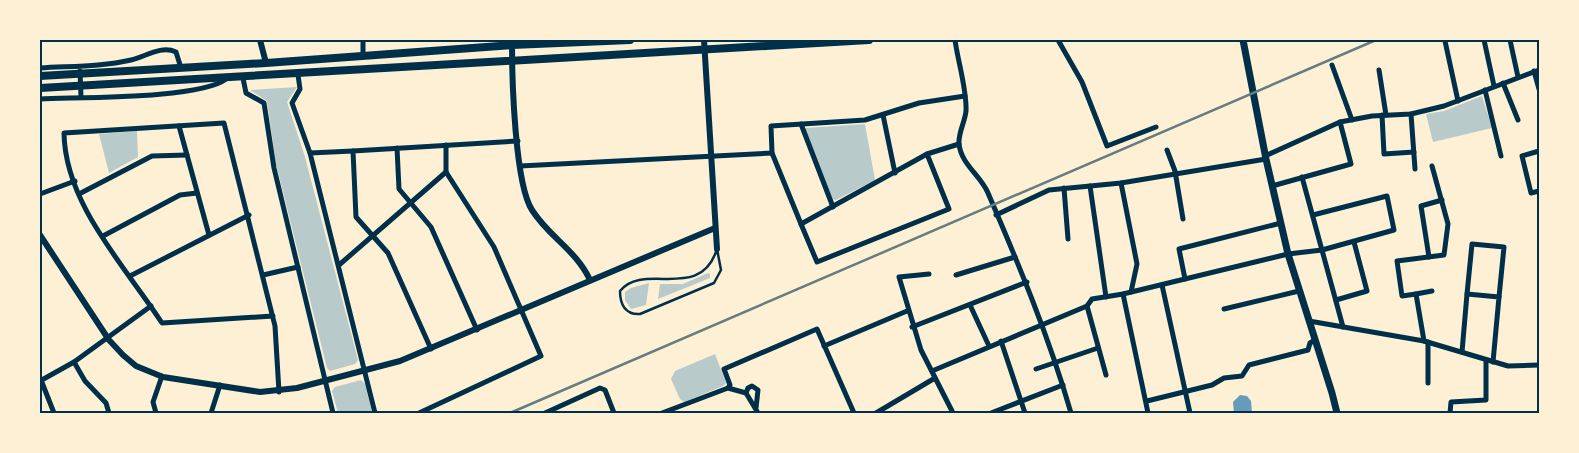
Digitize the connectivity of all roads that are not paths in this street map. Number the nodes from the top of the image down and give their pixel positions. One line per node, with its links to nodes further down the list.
1 (260, 40): 16 (street)
2 (363, 40): 14 (street)
3 (630, 40): 12 (highway)
4 (704, 40): 13 (street)
5 (869, 40): 13 (highway)
6 (955, 40): 33 (street)
7 (1058, 40): 45 (street)
8 (1243, 40): 60 (main road)
9 (1484, 40): 29 (street)
10 (1510, 40): 25 (street)
11 (1445, 41): 36 (street)
12 (512, 43): 14 (highway); 15 (street)
13 (705, 51): 15 (highway); 58 (street)
14 (363, 56): 16 (highway)
15 (512, 61): 23 (highway); 46 (street)
16 (266, 63): 20 (highway)
17 (1332, 65): 40 (street)
18 (80, 66): 19 (street); 20 (street); 34 (street)
19 (40, 68)
20 (182, 68): 24 (highway)
21 (1379, 70): 39 (street)
22 (1537, 71): 25 (street); 31 (street)
23 (298, 75): 26 (highway); 54 (street)
24 (40, 76)
25 (1518, 77): 28 (street)
26 (243, 78): 27 (highway); 99 (street)
27 (226, 79): 30 (highway); 34 (street)
28 (1503, 83): 29 (street); 41 (street)
29 (1494, 86): 32 (street)
30 (40, 88)
31 (1539, 89)
32 (1484, 90): 36 (street); 59 (street)
33 (965, 96): 38 (street); 47 (street)
34 (81, 97): 35 (street)
35 (40, 99)
36 (1458, 101): 37 (street)
37 (1411, 114): 39 (street); 53 (street)
38 (883, 115): 43 (street); 65 (street)
39 (1384, 115): 40 (street); 53 (street)
40 (1352, 120): 42 (street)
41 (1518, 120)
42 (1340, 122): 60 (street); 67 (street)
43 (801, 124): 55 (street); 79 (street)
44 (179, 126): 57 (street); 68 (street); 80 (street)
45 (1156, 127)
46 (518, 141): 48 (street); 61 (street)
47 (959, 144): 56 (street); 81 (street)
48 (446, 145): 49 (street); 64 (street)
49 (397, 148): 51 (street); 78 (street)
50 (1167, 150): 66 (street)
51 (352, 151): 54 (street); 90 (street)
52 (1539, 151): 73 (street)
53 (1414, 152): 63 (street)
54 (310, 153): 98 (street)
55 (772, 153): 58 (street); 85 (street)
56 (927, 154): 65 (street); 85 (street)
57 (187, 155): 74 (street); 76 (street)
58 (711, 156): 61 (street); 86 (street)
59 (1501, 156)
60 (1266, 158): 66 (street); 71 (main road)
61 (520, 166): 105 (street)
62 (1432, 166): 77 (street)
63 (1416, 169)
64 (446, 172): 78 (street); 121 (street)
65 (895, 173): 79 (street)
66 (1176, 174): 69 (street); 83 (street)
67 (1302, 177): 71 (street); 82 (street)
68 (75, 181): 75 (street); 76 (street)
69 (1121, 183): 70 (street); 110 (street)
70 (1090, 186): 72 (street); 114 (street)
71 (1272, 186): 84 (main road)
72 (1064, 188): 81 (street); 91 (street)
73 (1539, 191)
74 (197, 193): 88 (street); 89 (street)
75 (40, 194)
76 (80, 194): 88 (street)
77 (1442, 200): 97 (street); 97 (street)
78 (412, 203): 90 (street); 128 (street)
79 (833, 207): 85 (street)
80 (249, 215): 89 (street); 101 (street)
81 (996, 215): 96 (street)
82 (1313, 215): 92 (street); 94 (street)
83 (1183, 219)
84 (1281, 223): 95 (main road); 104 (street)
85 (801, 224)
86 (716, 228): 93 (street); 105 (street)
87 (40, 235): 129 (street)
88 (103, 236): 103 (street)
89 (208, 236): 103 (street)
90 (373, 236): 98 (street); 136 (street)
91 (1068, 239)
92 (1354, 242): 94 (street); 116 (street)
93 (718, 250): 93 (lane)
94 (1322, 250): 95 (street); 116 (street)
95 (1288, 254): 104 (street); 108 (main road)
96 (1015, 257): 102 (street); 106 (street)
97 (1429, 257): 112 (street)
98 (338, 266): 144 (street)
99 (298, 267): 101 (street); 150 (street)
100 (929, 274): 122 (street)
101 (263, 275): 123 (street)
102 (956, 275)
103 (130, 276): 118 (street)
104 (1185, 279): 107 (street)
105 (590, 280): 121 (street)
106 (1027, 282): 117 (street); 125 (street)
107 (1162, 285): 110 (street); 155 (street)
108 (1299, 291): 120 (street); 124 (main road)
109 (1432, 291): 112 (street)
110 (1131, 292): 111 (street)
111 (1123, 294): 114 (street); 159 (street)
112 (1416, 294): 132 (street)
113 (1467, 294): 115 (street); 115 (street); 137 (street)
114 (1106, 297): 119 (street)
115 (1499, 297): 141 (street)
116 (1336, 300): 127 (street)
117 (970, 305): 126 (street); 134 (street)
118 (151, 306): 123 (street); 129 (street)
119 (1087, 306): 125 (street); 135 (street)
120 (1224, 309)
121 (522, 310): 128 (street); 168 (street)
122 (907, 311): 126 (street); 133 (street)
123 (273, 316): 156 (street)
124 (1309, 321): 127 (street); 130 (main road)
125 (1042, 323): 131 (street); 140 (street)
126 (912, 327): 145 (street)
127 (1342, 327): 132 (street)
128 (478, 330): 136 (street)
129 (108, 338): 139 (street); 147 (street)
130 (1315, 340): 155 (street); 180 (main road)
131 (1001, 341): 134 (street); 158 (street)
132 (1426, 342): 137 (street); 151 (street)
133 (824, 346): 154 (street); 172 (street)
134 (989, 346): 145 (street)
135 (1098, 348): 140 (street); 146 (street)
136 (431, 349): 144 (street)
137 (1462, 352): 138 (street)
138 (1486, 360): 141 (street); 181 (street)
139 (74, 362): 149 (street); 163 (street)
140 (1056, 362): 143 (street); 153 (street)
141 (1494, 362): 142 (street)
142 (1539, 365)
143 (1036, 369)
144 (364, 370): 150 (street); 167 (street)
145 (932, 371): 148 (street)
146 (1106, 375)
147 (162, 376): 152 (street); 164 (street)
148 (935, 378): 173 (street); 174 (street)
149 (41, 380): 162 (street)
150 (327, 380): 156 (street); 166 (street)
151 (1428, 383)
152 (220, 385): 156 (street); 165 (street)
153 (1063, 386): 158 (street); 177 (street)
154 (728, 388): 157 (street); 161 (street)
155 (1187, 390): 159 (street); 179 (street)
156 (279, 392)
157 (746, 393): 160 (street); 160 (street)
158 (1021, 401): 175 (street); 176 (street)
159 (1147, 401): 178 (street)
160 (757, 410)
161 (676, 411): 171 (street)
162 (54, 413)
163 (109, 413)
164 (156, 413)
165 (211, 413)
166 (334, 413)
167 (375, 413)
168 (419, 413)
169 (544, 413): 170 (street)
170 (614, 413)
171 (662, 413)
172 (854, 413)
173 (876, 413)
174 (953, 413)
175 (991, 413)
176 (1025, 413)
177 (1071, 413)
178 (1148, 413)
179 (1190, 413)
180 (1336, 413)
181 (1450, 413)

